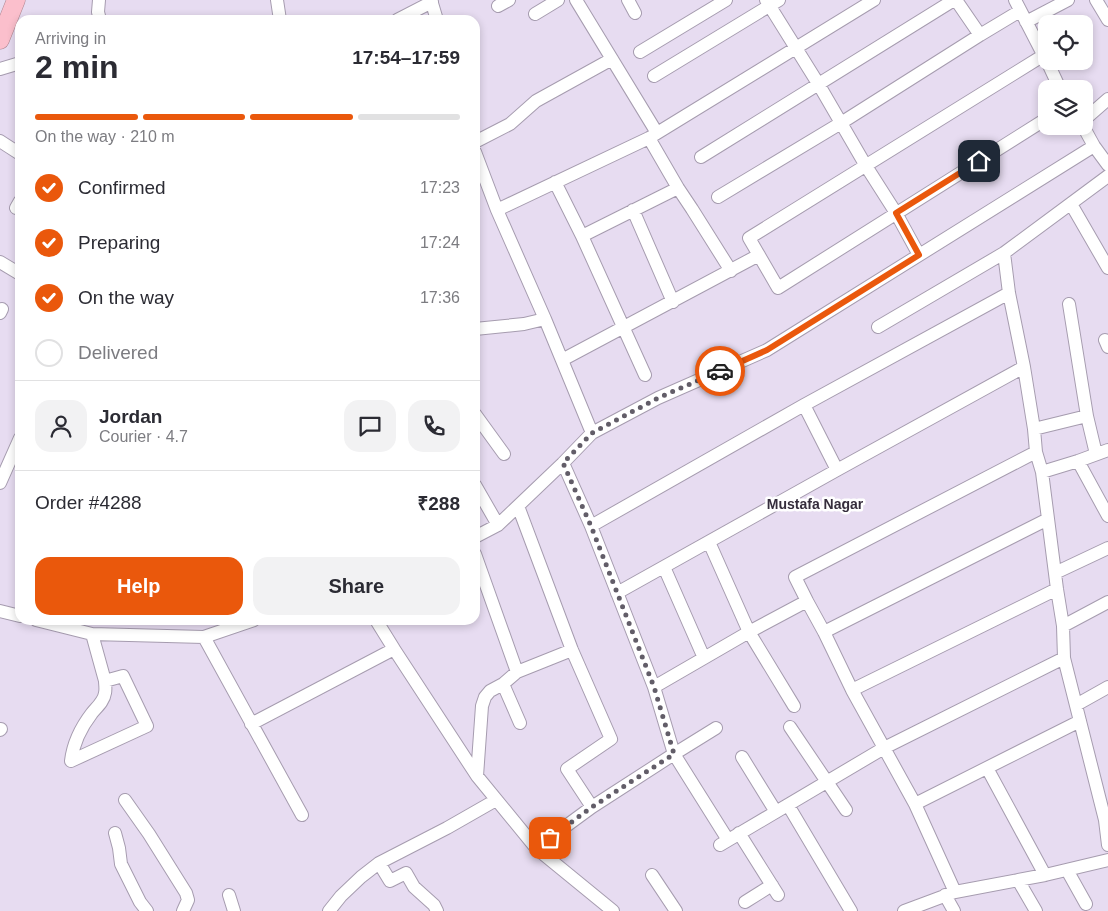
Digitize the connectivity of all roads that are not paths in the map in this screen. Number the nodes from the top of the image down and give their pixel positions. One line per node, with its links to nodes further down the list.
1 (16, 0): 23 (highway)
2 (100, 0): 17 (street)
3 (277, 0): 18 (street)
4 (558, 0): 16 (street)
5 (576, 0): 27 (street)
6 (628, 0): 15 (street)
7 (726, 0): 26 (street)
8 (874, 0): 25 (street)
9 (955, 0): 22 (street); 32 (street)
10 (1068, 0): 14 (street)
11 (1096, 0): 21 (street)
12 (432, 1): 19 (street); 20 (street)
13 (771, 2): 25 (street); 31 (street)
14 (1021, 11): 22 (street); 24 (street)
15 (636, 13)
16 (535, 14)
17 (99, 15)
18 (279, 15)
19 (406, 15)
20 (436, 15)
21 (1108, 20)
22 (980, 35): 35 (street)
23 (0, 40)
24 (1038, 44)
25 (795, 48): 32 (street); 38 (street)
26 (640, 52)
27 (612, 59): 38 (street); 39 (street)
28 (15, 64): 30 (street)
29 (1038, 64): 45 (street)
30 (0, 69)
31 (654, 76)
32 (818, 85): 35 (street); 43 (street)
33 (1108, 99): 34 (street)
34 (1093, 112)
35 (841, 123): 45 (street); 50 (street)
36 (1038, 124): 54 (street)
37 (1088, 135): 41 (street)
38 (653, 136): 48 (street); 49 (street)
39 (480, 139)
40 (0, 141): 42 (street)
41 (1094, 146): 44 (street); 58 (street)
42 (15, 148)
43 (701, 157)
44 (1108, 165)
45 (866, 166): 54 (street); 57 (street)
46 (480, 170): 52 (street)
47 (1108, 176): 51 (street)
48 (556, 182): 52 (street); 55 (street)
49 (678, 188): 53 (street); 62 (street)
50 (718, 197)
51 (1071, 204): 56 (street); 60 (street)
52 (497, 210): 66 (street)
53 (633, 210): 55 (street); 64 (street)
54 (896, 213): 57 (street); 58 (street)
55 (582, 236): 69 (street)
56 (1004, 253): 63 (street); 67 (street)
57 (759, 255): 62 (street)
58 (919, 255): 77 (street)
59 (0, 262): 61 (street)
60 (1108, 268)
61 (15, 271)
62 (730, 271): 64 (street)
63 (1009, 293): 71 (street); 73 (street)
64 (672, 302): 69 (street)
65 (1069, 304): 74 (street)
66 (545, 319): 68 (street); 70 (street)
67 (878, 326)
68 (480, 328)
69 (623, 328): 70 (street); 72 (street)
70 (562, 360): 77 (street)
71 (1024, 367): 76 (street); 84 (street)
72 (645, 375)
73 (804, 405): 84 (street); 92 (street)
74 (1087, 416): 76 (street); 79 (street)
75 (480, 421): 80 (street)
76 (1034, 429): 78 (street)
77 (592, 433): 83 (street)
78 (1036, 452): 85 (street); 101 (street)
79 (1102, 452): 81 (street)
80 (504, 454)
81 (1078, 461): 85 (street); 89 (street)
82 (15, 462): 86 (street)
83 (563, 463): 88 (street); 92 (street)
84 (836, 470): 94 (street)
85 (1042, 472): 90 (street)
86 (0, 483)
87 (480, 494): 91 (street)
88 (518, 506): 91 (street); 114 (street)
89 (1108, 516)
90 (1048, 519): 98 (street); 110 (street)
91 (498, 525): 93 (street)
92 (591, 526): 100 (street)
93 (480, 534)
94 (709, 542): 96 (street); 109 (street)
95 (1108, 548): 98 (street)
96 (664, 567): 100 (street); 115 (street)
97 (480, 568): 117 (street)
98 (1055, 573): 99 (street)
99 (1057, 589): 108 (street); 122 (street)
100 (617, 593): 120 (street)
101 (807, 601): 109 (street); 110 (street)
102 (1108, 602): 108 (street)
103 (0, 611): 104 (street)
104 (15, 615)
105 (56, 625): 111 (street)
106 (239, 625): 112 (street)
107 (379, 625): 113 (street)
108 (1063, 626): 116 (street)
109 (749, 632): 115 (street); 124 (street)
110 (824, 632): 122 (street)
111 (92, 634): 112 (street); 118 (street)
112 (204, 637): 127 (street)
113 (394, 649): 127 (street); 134 (street)
114 (572, 650): 117 (street); 140 (street)
115 (704, 658): 120 (street)
116 (1064, 658): 123 (street); 130 (street)
117 (516, 672): 119 (street)
118 (105, 681): 118 (street)
119 (503, 684): 126 (street); 134 (street)
120 (654, 687): 131 (street)
121 (1108, 687): 123 (street)
122 (852, 690): 130 (street)
123 (1076, 705): 125 (street)
124 (794, 706)
125 (1080, 721): 133 (street); 144 (street)
126 (520, 723)
127 (251, 724): 143 (street)
128 (790, 727): 135 (street)
129 (716, 728): 131 (street)
130 (884, 748): 135 (street); 138 (street)
131 (674, 754): 140 (street); 146 (street)
132 (742, 757): 142 (street)
133 (987, 768): 138 (street); 153 (street)
134 (477, 776): 137 (street)
135 (827, 782): 139 (street); 141 (street)
136 (125, 800): 160 (street)
137 (496, 800): 148 (street); 150 (street)
138 (915, 804): 155 (street)
139 (788, 805): 142 (street); 166 (street)
140 (592, 807): 148 (street)
141 (846, 810)
142 (776, 812): 146 (street)
143 (302, 815)
144 (1106, 819): 147 (street)
145 (115, 833): 159 (street)
146 (729, 839): 157 (street)
147 (1108, 845)
148 (536, 848): 164 (street)
149 (1108, 860): 151 (street)
150 (379, 863): 162 (street); 163 (street)
151 (1067, 870): 153 (street); 158 (street)
152 (652, 875): 165 (street)
153 (1045, 875): 154 (street)
154 (1018, 880): 155 (street); 169 (street)
155 (950, 894): 167 (street); 168 (street)
156 (228, 895): 161 (street)
157 (745, 902)
158 (1086, 904)
159 (147, 911)
160 (183, 911)
161 (234, 911)
162 (329, 911)
163 (437, 911)
164 (613, 911)
165 (676, 911)
166 (851, 911)
167 (904, 911)
168 (954, 911)
169 (1036, 911)

